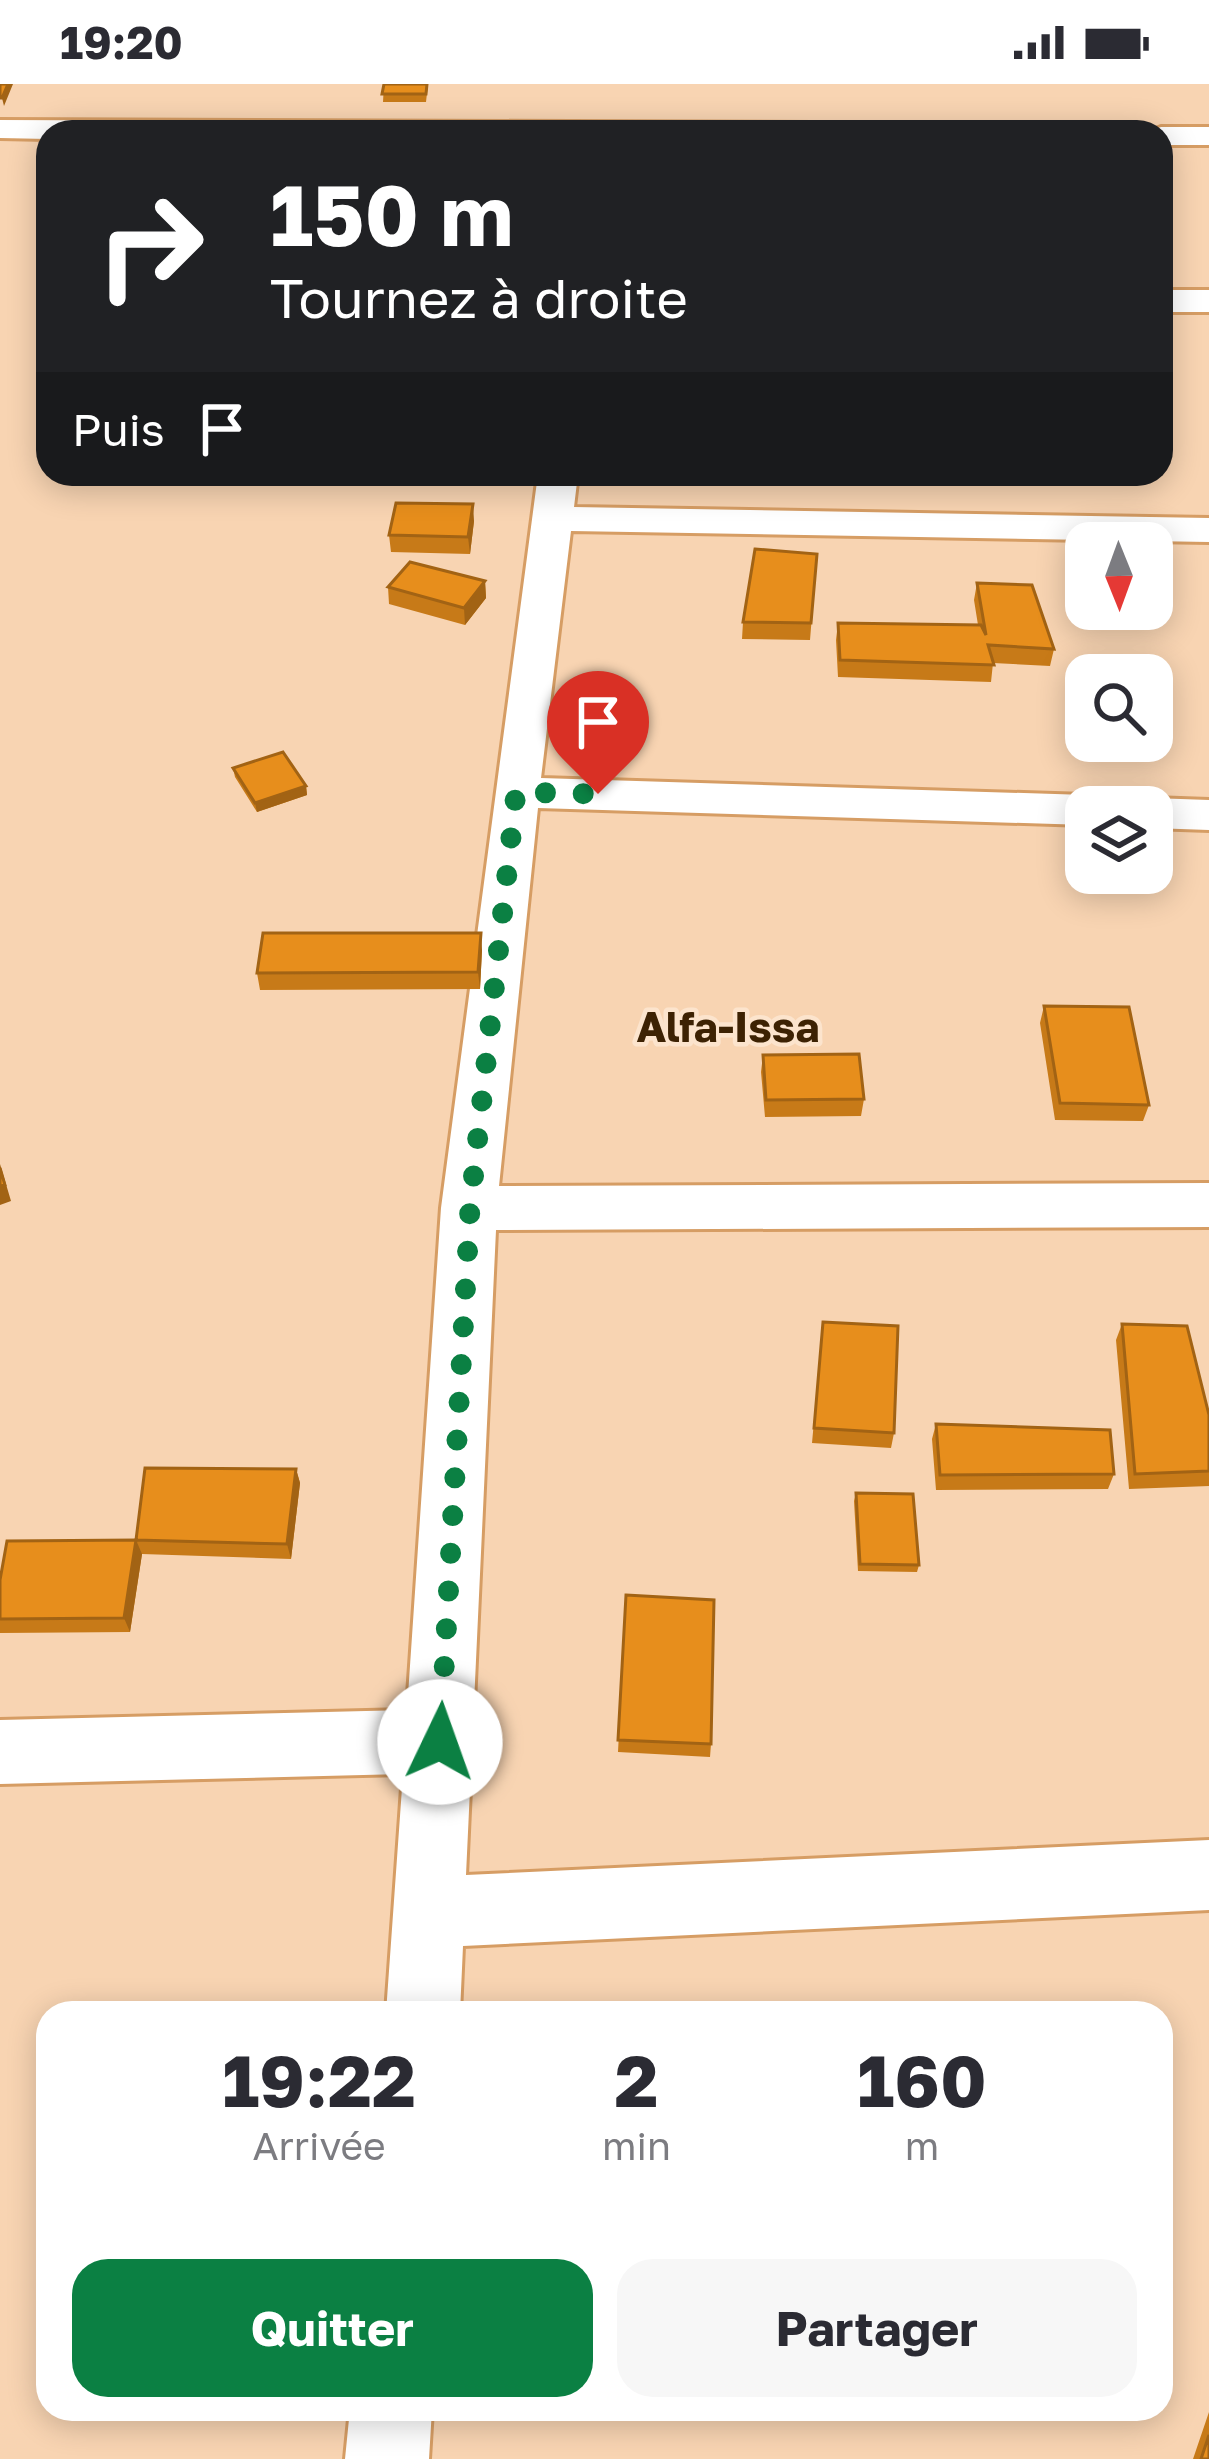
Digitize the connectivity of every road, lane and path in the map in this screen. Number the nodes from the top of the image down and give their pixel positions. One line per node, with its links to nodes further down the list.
1 (0, 129): 2 (street)
2 (36, 129)
3 (1173, 136): 4 (street)
4 (1209, 136)
5 (1173, 301): 6 (street)
6 (1209, 301)
7 (556, 497): 8 (street); 9 (street)
8 (1209, 530)
9 (516, 792): 10 (street); 14 (street)
10 (1065, 809)
11 (1173, 813): 12 (street)
12 (1209, 814)
13 (1209, 1205): 14 (street)
14 (470, 1208): 15 (street)
15 (440, 1742): 16 (street); 18 (street)
16 (0, 1753)
17 (1209, 1875): 18 (street)
18 (432, 1912): 19 (street)
19 (425, 2001)
20 (390, 2421): 21 (street)
21 (387, 2459)

